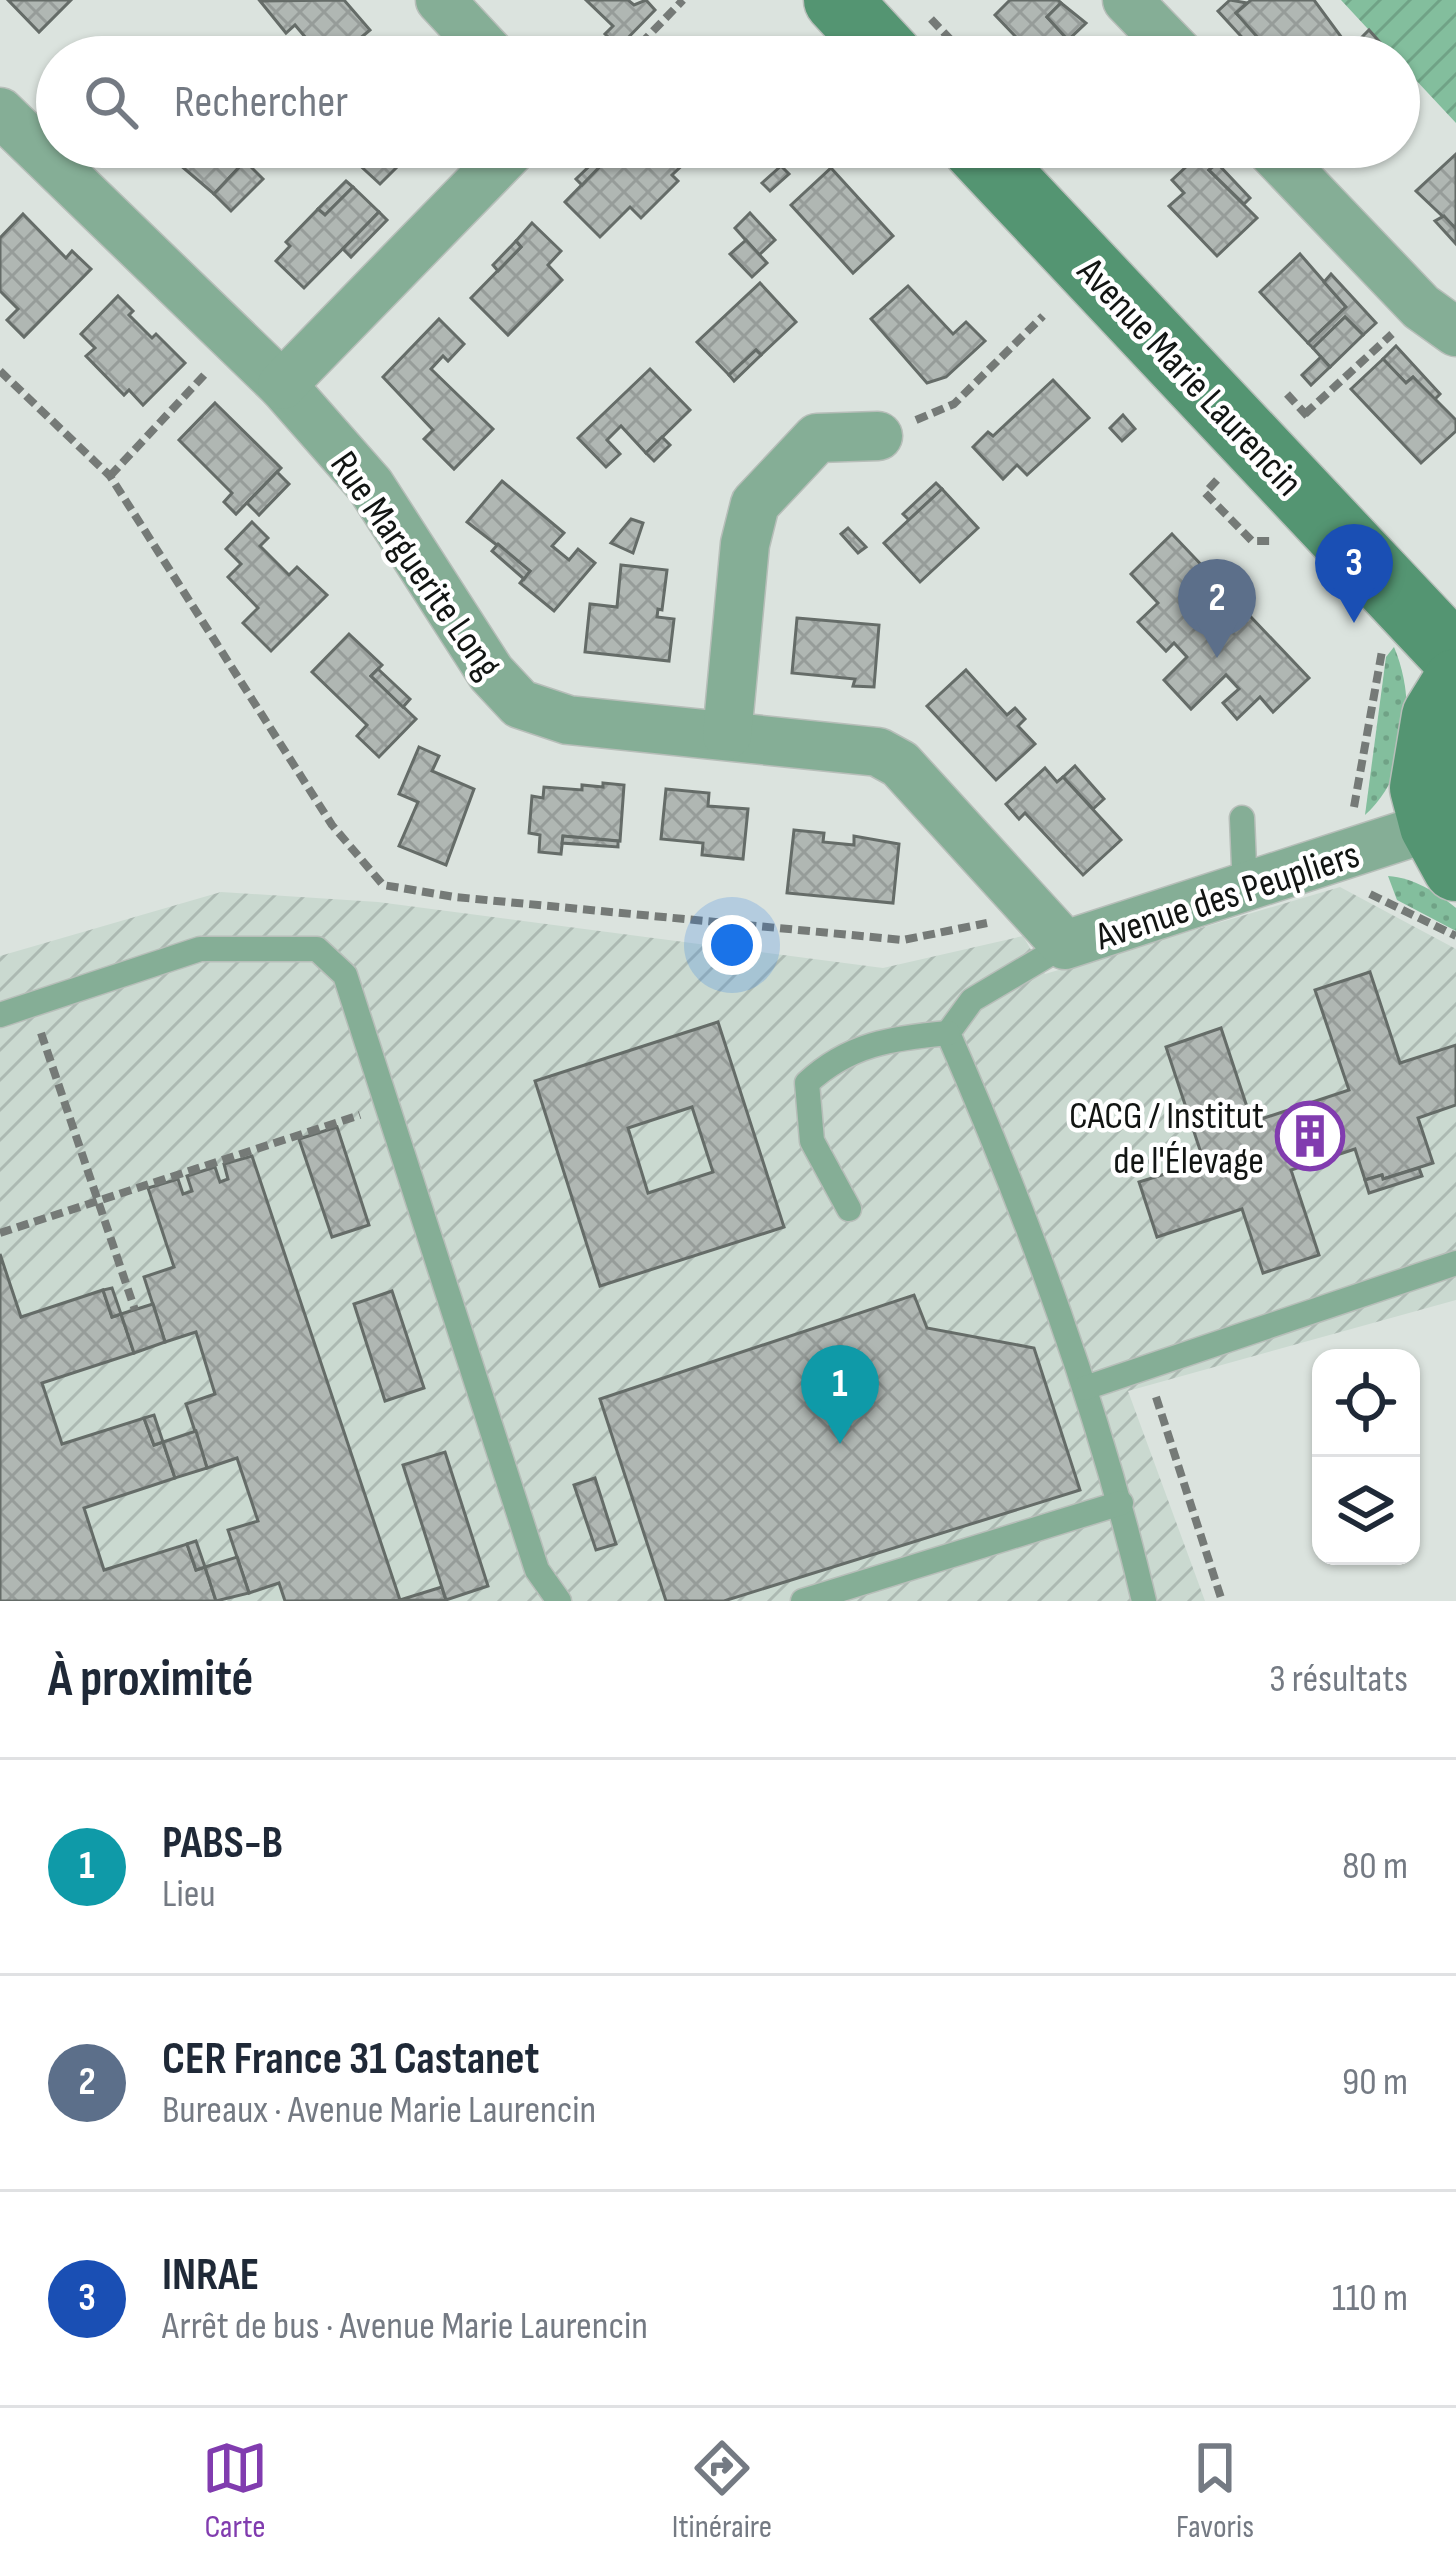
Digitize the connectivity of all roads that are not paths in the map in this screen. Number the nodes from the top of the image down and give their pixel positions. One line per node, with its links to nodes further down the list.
1 (440, 0): 4 (street)
2 (837, 0): 5 (street)
3 (1127, 0): 6 (street)
4 (473, 36)
5 (909, 36)
6 (1162, 36)
7 (0, 112): 8 (street, Rue Marguerite Long)
8 (36, 147)
9 (57, 168): 14 (street, Rue Marguerite Long)
10 (494, 168): 14 (street)
11 (995, 168): 16 (street, Avenue Marie Laurencin)
12 (1289, 168): 13 (street)
13 (1438, 320)
14 (282, 385): 18 (street, Rue Marguerite Long)
15 (878, 436): 18 (street)
16 (1456, 658)
17 (1456, 682): 20 (street)
18 (728, 735): 22 (street, Rue Marguerite Long)
19 (1242, 818): 21 (lane)
20 (1444, 847): 21 (street, Avenue des Peupliers)
21 (1245, 890): 22 (street, Avenue des Peupliers)
22 (1048, 929): 24 (lane)
23 (0, 1015): 29 (lane)
24 (948, 1033): 25 (lane); 27 (lane)
25 (848, 1209)
26 (1456, 1263): 27 (lane)
27 (1085, 1388): 28 (lane)
28 (1121, 1503): 30 (lane); 31 (lane)
29 (559, 1601)
30 (803, 1601)
31 (1144, 1601)

